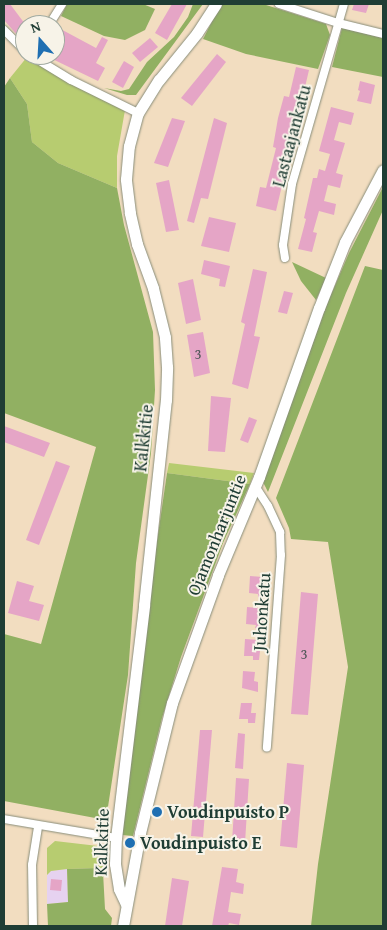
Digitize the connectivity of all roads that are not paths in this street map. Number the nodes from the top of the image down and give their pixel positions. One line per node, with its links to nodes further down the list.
1 (62, 4): 5 (street)
2 (216, 4): 11 (street, Kalkkitie)
3 (279, 4): 6 (street)
4 (344, 4): 6 (street, Lastaajankatu)
5 (55, 15)
6 (338, 23): 8 (street); 13 (street, Lastaajankatu)
7 (4, 30): 9 (street)
8 (383, 34)
9 (15, 41)
10 (46, 65): 11 (street)
11 (138, 112): 18 (street, Kalkkitie)
12 (383, 170): 14 (street, Ojamonharjuntie)
13 (285, 258)
14 (255, 486): 15 (street, Juhonkatu); 19 (street, Ojamonharjuntie)
15 (267, 747)
16 (4, 819): 17 (street)
17 (38, 826): 18 (street); 20 (street)
18 (116, 838): 19 (street, Kalkkitie)
19 (126, 904): 21 (street, Ojamonharjuntie)
20 (32, 926)
21 (123, 926)

